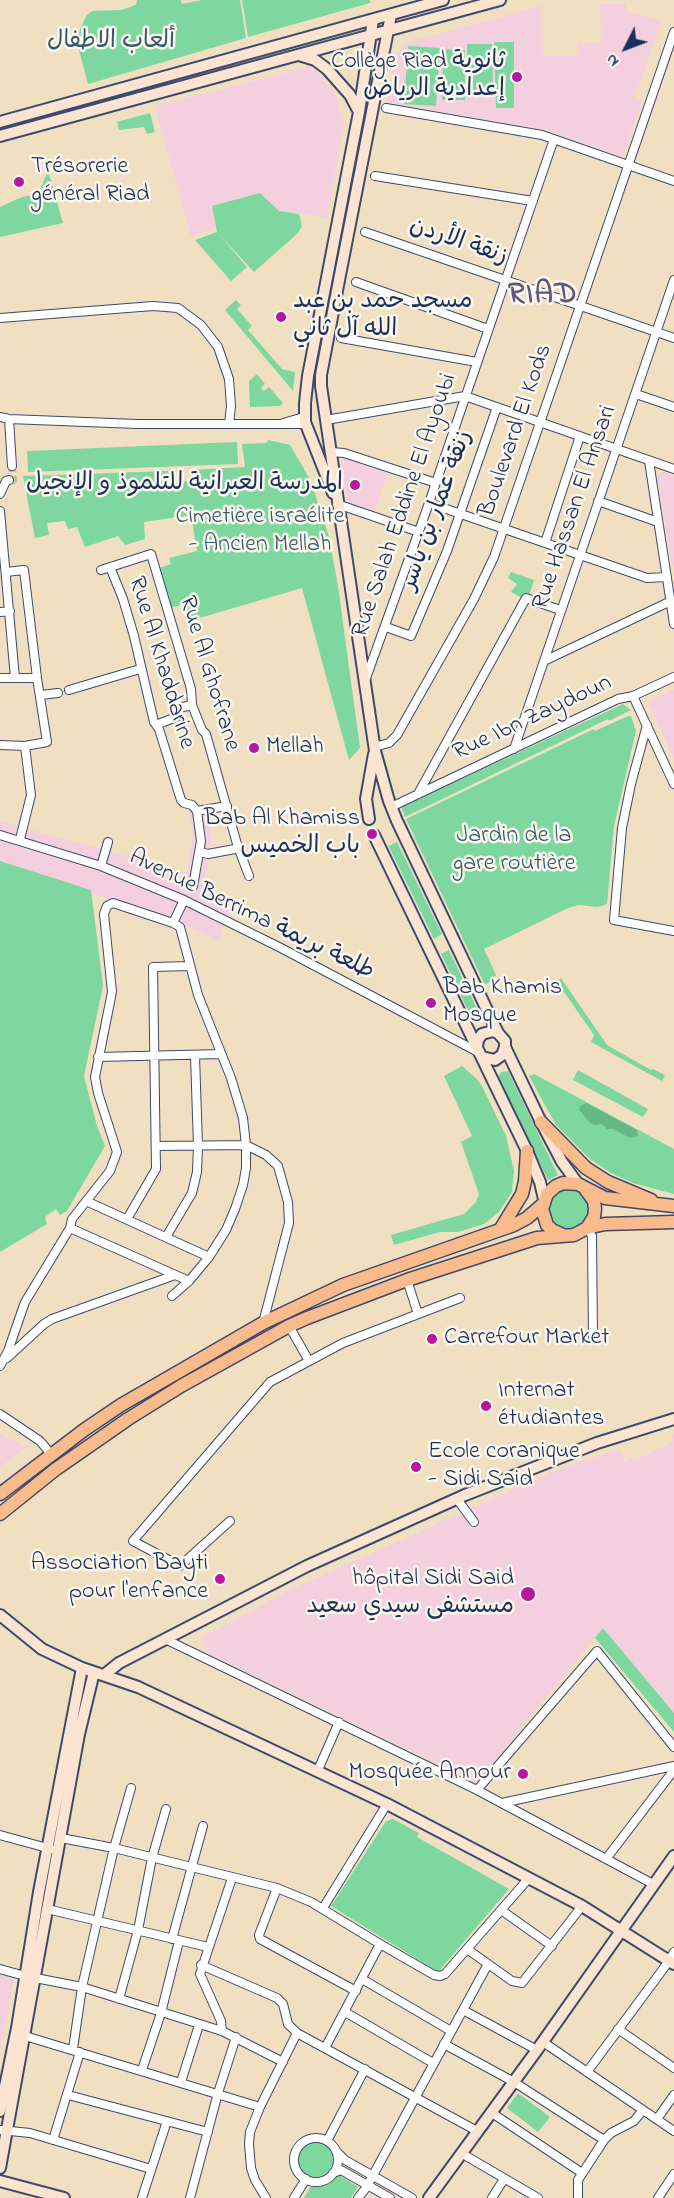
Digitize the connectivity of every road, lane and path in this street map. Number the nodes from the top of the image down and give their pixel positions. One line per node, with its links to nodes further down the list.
1 (443, 0): 4 (street)
2 (500, 0): 3 (street)
3 (460, 5): 6 (street)
4 (391, 15): 5 (street); 6 (street)
5 (373, 20): 8 (street); 15 (street)
6 (388, 32): 8 (street); 9 (street)
7 (674, 32): 12 (street, Boulevard El Kods)
8 (372, 36): 10 (street); 11 (street)
9 (384, 49): 10 (street); 38 (street)
10 (369, 51): 14 (street)
11 (299, 55): 14 (street); 16 (street)
12 (670, 57): 18 (street, Boulevard El Kods)
13 (386, 108): 17 (street)
14 (359, 112): 40 (street)
15 (0, 122)
16 (0, 136)
17 (554, 139): 18 (street); 21 (street, Rue Salah Eddine El Ayoubi)
18 (630, 165): 20 (street); 26 (street, Boulevard El Kods)
19 (375, 176): 21 (street)
20 (674, 181)
21 (533, 201): 23 (street, Rue Salah Eddine El Ayoubi)
22 (365, 232): 23 (street, زنقة الأردن)
23 (505, 280): 26 (street, زنقة الأردن); 28 (street, Rue Salah Eddine El Ayoubi)
24 (674, 280): 29 (street, Rue Hassan El Ansari)
25 (356, 282): 28 (street)
26 (580, 307): 29 (street, زنقة الأردن); 41 (street, Boulevard El Kods)
27 (0, 318): 42 (street)
28 (488, 329): 32 (street, Rue Salah Eddine El Ayoubi)
29 (657, 333): 31 (street, زنقة الأردن); 33 (street, Rue Hassan El Ansari)
30 (341, 338): 32 (street)
31 (674, 339)
32 (477, 362): 34 (street, Rue Salah Eddine El Ayoubi)
33 (636, 394): 36 (street); 44 (street, Rue Hassan El Ansari)
34 (465, 396): 35 (street); 38 (street); 50 (street, Rue Salah Eddine El Ayoubi)
35 (497, 407): 41 (street); 56 (street, زنقة عمار بن ياسر)
36 (674, 408)
37 (0, 417): 39 (street)
38 (327, 417): 40 (street); 40 (street); 45 (street)
39 (9, 419): 42 (street); 47 (street)
40 (305, 420): 42 (street); 53 (street)
41 (541, 423): 43 (street); 58 (street, Boulevard El Kods)
42 (229, 424)
43 (580, 436): 44 (street); 60 (street)
44 (617, 449): 46 (street); 52 (street, Rue Hassan El Ansari)
45 (331, 452): 50 (street); 53 (street)
46 (649, 461): 48 (street); 57 (street)
47 (12, 466)
48 (674, 469)
49 (9, 480): 51 (street)
50 (436, 483): 54 (street, Rue Salah Eddine El Ayoubi)
51 (0, 494)
52 (598, 501): 57 (street); 62 (street, Rue Hassan El Ansari)
53 (337, 504): 59 (street); 79 (street)
54 (429, 504): 56 (street); 59 (street, Rue Salah Eddine El Ayoubi)
55 (0, 511): 61 (street)
56 (460, 514): 58 (street); 72 (street, زنقة عمار بن ياسر)
57 (658, 522): 66 (street)
58 (504, 529): 60 (street); 89 (street, Boulevard El Kods)
59 (419, 532): 72 (street, Rue Salah Eddine El Ayoubi)
60 (545, 543): 62 (street)
61 (2, 548): 65 (street)
62 (580, 555): 66 (street); 68 (street, Rue Hassan El Ansari)
63 (110, 567): 64 (street); 74 (street, Rue Al Khaddarine); 84 (street, Rue Al Ghofrane)
64 (101, 570)
65 (6, 572): 69 (street); 78 (street)
66 (669, 574): 67 (street)
67 (670, 602): 71 (street); 73 (street)
68 (560, 610): 73 (street, Rue Hassan El Ansari); 92 (street)
69 (10, 611): 70 (street); 77 (street)
70 (0, 612)
71 (674, 624)
72 (386, 627): 79 (street, Rue Salah Eddine El Ayoubi)
73 (544, 660): 90 (street, Rue Hassan El Ansari)
74 (140, 669): 80 (street); 85 (street, Rue Al Khaddarine)
75 (674, 677): 83 (street, Rue Ibn Zaydoun)
76 (0, 678): 77 (street)
77 (15, 678): 78 (street)
78 (37, 678): 82 (street)
79 (364, 682): 89 (street)
80 (69, 690)
81 (58, 693): 82 (street)
82 (41, 695): 88 (street)
83 (633, 696): 86 (street); 90 (street, Rue Ibn Zaydoun)
84 (192, 705): 85 (street); 95 (street, Rue Al Ghofrane)
85 (156, 725): 96 (street, Rue Al Khaddarine)
86 (647, 725): 91 (street); 108 (street)
87 (0, 744): 88 (street)
88 (25, 746): 100 (street)
89 (374, 749): 93 (street); 94 (street)
90 (514, 749): 92 (street, Rue Ibn Zaydoun)
91 (674, 784)
92 (417, 794): 94 (street, Rue Ibn Zaydoun)
93 (366, 799): 94 (street); 97 (street)
94 (390, 804): 110 (street)
95 (227, 806): 96 (street); 102 (street, Rue Al Ghofrane)
96 (197, 812): 103 (street)
97 (369, 819)
98 (0, 835): 100 (street, Avenue Berrima طلعة بريمة)
99 (374, 835): 112 (street)
100 (20, 839): 104 (street, Avenue Berrima طلعة بريمة)
101 (108, 843): 104 (street)
102 (240, 848): 103 (street); 105 (street, Rue Al Ghofrane)
103 (200, 852): 106 (street)
104 (101, 866): 106 (street, Avenue Berrima طلعة بريمة)
105 (249, 876)
106 (186, 901): 107 (street); 112 (street, Avenue Berrima طلعة بريمة)
107 (173, 923): 109 (street); 116 (street)
108 (674, 931)
109 (190, 966): 113 (street); 114 (street)
110 (498, 1033): 111 (street); 112 (street)
111 (506, 1047): 112 (street); 117 (street)
112 (479, 1051): 121 (street)
113 (221, 1054): 115 (street); 118 (street)
114 (154, 1056): 115 (street); 116 (street); 119 (street)
115 (195, 1056): 120 (street)
116 (98, 1058): 123 (street)
117 (541, 1122): 122 (street); 125 (main road)
118 (246, 1145): 120 (street); 133 (street); 140 (street)
119 (156, 1146): 120 (street); 126 (street)
120 (198, 1146): 132 (street)
121 (527, 1151): 124 (street); 130 (main road)
122 (582, 1187): 124 (main road); 125 (main road); 129 (main road)
123 (86, 1201): 126 (street); 128 (street)
124 (543, 1202): 130 (main road); 131 (main road)
125 (669, 1206)
126 (127, 1220): 132 (street)
127 (674, 1221): 129 (main road)
128 (70, 1228): 134 (street); 144 (street)
129 (587, 1228): 131 (main road); 142 (street)
130 (499, 1231): 140 (main road)
131 (563, 1235): 136 (main road)
132 (166, 1237): 133 (street)
133 (208, 1257): 135 (street)
134 (175, 1275): 135 (street); 144 (street)
135 (189, 1281): 137 (street)
136 (407, 1281): 139 (street); 141 (main road)
137 (172, 1296)
138 (460, 1298): 139 (street)
139 (418, 1314): 143 (street)
140 (263, 1323): 147 (main road)
141 (289, 1326): 143 (street); 150 (main road)
142 (593, 1337)
143 (309, 1361): 151 (street)
144 (1, 1365)
145 (0, 1414): 147 (street)
146 (674, 1419): 149 (street)
147 (51, 1454): 148 (main road)
148 (0, 1494)
149 (458, 1499): 152 (street); 154 (street)
150 (0, 1514)
151 (230, 1521)
152 (474, 1522)
153 (0, 1615): 155 (street)
154 (165, 1639): 156 (street); 157 (street)
155 (82, 1668): 156 (street); 170 (street)
156 (99, 1674): 160 (street); 168 (street)
157 (339, 1722): 160 (street); 162 (street)
158 (674, 1747): 162 (street)
159 (674, 1768): 164 (street); 173 (street)
160 (318, 1770): 163 (street)
161 (131, 1788): 169 (street)
162 (477, 1790): 164 (street)
163 (387, 1804): 176 (street); 180 (street)
164 (502, 1804): 173 (street)
165 (166, 1809): 172 (street)
166 (203, 1826): 174 (street)
167 (0, 1835): 170 (street)
168 (61, 1838): 169 (street); 170 (street)
169 (114, 1848): 172 (street); 183 (street)
170 (54, 1849): 181 (street); 195 (street)
171 (674, 1856): 177 (street)
172 (152, 1858): 174 (street); 184 (street)
173 (606, 1859): 177 (street)
174 (191, 1868): 175 (street); 186 (street)
175 (232, 1878): 178 (street); 189 (street)
176 (529, 1878): 179 (street); 182 (street)
177 (653, 1884): 185 (street)
178 (278, 1888): 180 (street); 198 (street)
179 (582, 1906): 185 (street); 188 (street)
180 (323, 1908): 187 (street)
181 (47, 1909): 183 (street); 195 (street)
182 (501, 1910): 188 (street); 190 (street)
183 (98, 1920): 184 (street); 197 (street)
184 (138, 1930): 186 (street); 199 (street)
185 (621, 1930): 191 (street); 211 (street)
186 (176, 1940): 189 (street); 202 (street)
187 (380, 1944): 190 (street); 196 (street)
188 (552, 1946): 192 (street)
189 (208, 1947): 193 (street)
190 (467, 1949): 192 (street)
191 (672, 1959): 204 (street)
192 (488, 1964): 200 (street)
193 (201, 1965): 205 (street); 207 (street)
194 (0, 1969): 195 (street)
195 (30, 1977): 197 (street); 208 (street); 228 (street)
196 (362, 1979): 198 (street); 206 (street)
197 (82, 1988): 199 (street); 213 (street)
198 (356, 1991): 201 (street)
199 (119, 1999): 202 (street)
200 (462, 2010): 206 (street); 211 (street)
201 (345, 2012): 212 (street); 215 (street)
202 (161, 2013): 203 (street); 218 (street)
203 (200, 2025): 205 (street); 220 (street)
204 (618, 2029): 216 (street); 219 (street)
205 (222, 2031): 209 (street)
206 (451, 2031): 210 (street)
207 (297, 2033): 212 (street); 214 (street)
208 (25, 2036): 213 (street); 232 (street)
209 (236, 2037): 214 (street); 222 (street)
210 (444, 2044): 215 (street); 221 (street)
211 (540, 2046): 219 (street); 221 (street)
212 (325, 2048): 217 (street)
213 (76, 2050): 218 (street); 224 (street)
214 (283, 2062): 226 (street)
215 (433, 2063): 225 (street)
216 (674, 2068)
217 (365, 2069): 225 (street); 238 (street)
218 (142, 2070): 220 (street)
219 (587, 2072): 227 (street)
220 (181, 2082): 222 (street)
221 (514, 2082): 229 (street); 237 (street)
222 (218, 2093): 226 (street); 235 (street)
223 (674, 2094): 230 (street)
224 (68, 2095): 231 (street); 236 (street)
225 (416, 2096): 233 (street); 246 (street)
226 (260, 2107): 254 (street)
227 (643, 2110): 230 (street); 237 (street)
228 (0, 2111)
229 (492, 2113): 233 (street); 244 (street)
230 (657, 2119): 234 (street)
231 (167, 2121): 235 (street); 242 (street)
232 (3, 2130): 236 (street); 241 (street)
233 (477, 2131): 240 (street)
234 (674, 2131)
235 (208, 2132): 253 (street)
236 (53, 2140): 242 (street)
237 (604, 2140): 244 (street)
238 (327, 2141): 239 (street); 247 (street)
239 (335, 2150): 243 (street); 246 (street)
240 (461, 2153): 248 (street); 259 (street)
241 (0, 2168)
242 (151, 2169): 252 (street)
243 (333, 2173): 247 (street); 250 (street)
244 (582, 2173): 262 (street)
245 (674, 2174): 263 (street)
246 (372, 2176): 250 (street); 258 (street)
247 (306, 2179): 255 (street)
248 (504, 2179): 260 (street); 261 (street)
249 (0, 2181): 251 (street)
250 (368, 2185): 256 (street); 257 (street)
251 (64, 2198)
252 (142, 2198)
253 (190, 2198)
254 (266, 2198)
255 (294, 2198)
256 (358, 2198)
257 (390, 2198)
258 (412, 2198)
259 (429, 2198)
260 (492, 2198)
261 (538, 2198)
262 (578, 2198)
263 (658, 2198)

